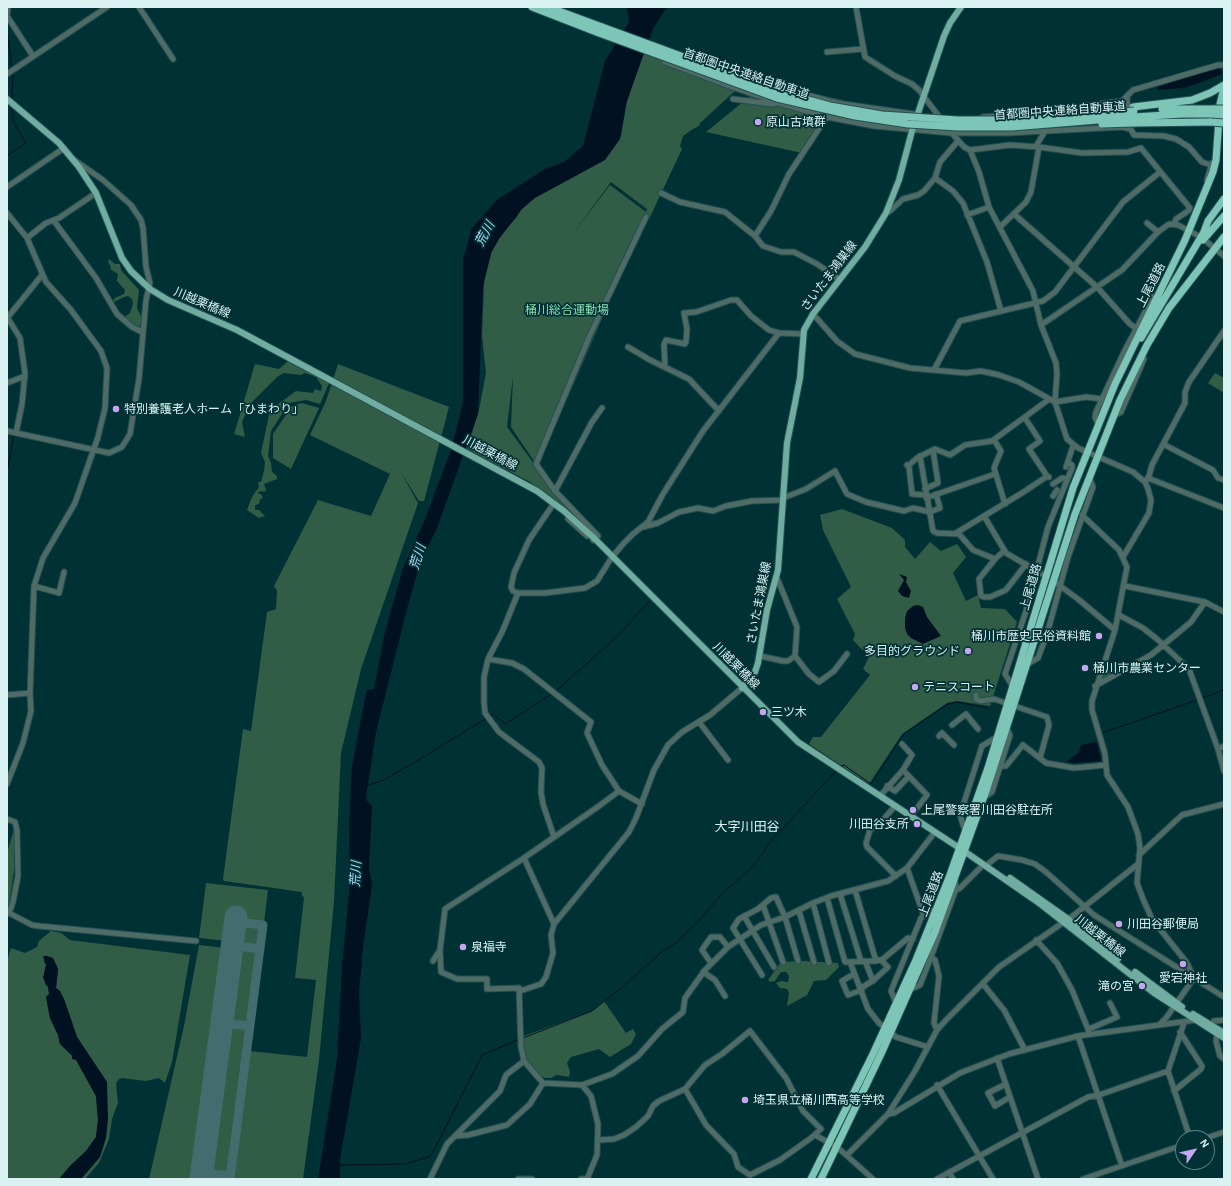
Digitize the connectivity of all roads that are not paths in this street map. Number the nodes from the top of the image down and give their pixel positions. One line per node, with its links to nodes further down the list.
1 (8, 7): 8 (street)
2 (107, 7): 11 (street)
3 (139, 7): 12 (street)
4 (532, 7): 31 (highway, 首都圏中央連絡自動車道, bridge)
5 (548, 7): 31 (highway, 首都圏中央連絡自動車道, bridge)
6 (856, 7): 9 (street)
7 (961, 7): 18 (main road, さいたま鴻巣線)
8 (7, 17): 11 (street)
9 (862, 49): 10 (street); 18 (street)
10 (827, 52)
11 (33, 56): 15 (street)
12 (173, 59)
13 (718, 65): 16 (street); 16 (street); 23 (street)
14 (1224, 65): 20 (street)
15 (7, 74)
16 (713, 80): 22 (street)
17 (1222, 87): 31 (highway); 41 (highway, 上尾道路)
18 (924, 96): 27 (main road, さいたま鴻巣線); 29 (street)
19 (7, 98): 38 (main road, 川越栗橋線)
20 (1127, 98): 25 (street); 31 (street)
21 (733, 99): 22 (street)
22 (777, 103): 30 (street)
23 (837, 103): 27 (street); 30 (street)
24 (1224, 109): 26 (highway, 首都圏中央連絡自動車道, bridge)
25 (1059, 110): 29 (street); 34 (street)
26 (1213, 112): 28 (highway, 首都圏中央連絡自動車道, bridge); 31 (highway, 首都圏中央連絡自動車道)
27 (918, 114): 29 (street); 33 (main road, さいたま鴻巣線)
28 (1224, 115)
29 (939, 116): 35 (street)
30 (827, 117): 33 (street); 64 (street)
31 (1133, 117): 32 (highway, bridge); 34 (street); 42 (street)
32 (1224, 123)
33 (912, 131): 35 (street); 52 (main road, さいたま鴻巣線)
34 (1046, 131): 35 (street); 37 (street)
35 (951, 132): 36 (street)
36 (958, 141): 39 (street); 44 (street)
37 (1038, 146): 39 (street); 43 (street); 53 (street)
38 (64, 148): 40 (main road, 川越栗橋線); 45 (street)
39 (970, 150): 50 (street)
40 (73, 159): 47 (main road, 川越栗橋線); 76 (street)
41 (1216, 159): 42 (street); 46 (highway, 上尾道路)
42 (1211, 165): 46 (street)
43 (1160, 172): 59 (street); 70 (street)
44 (935, 178): 52 (street); 54 (street)
45 (7, 187)
46 (1207, 188): 61 (highway, 上尾道路)
47 (96, 193): 57 (street); 76 (main road, 川越栗橋線)
48 (661, 193): 64 (street)
49 (1224, 199): 92 (highway)
50 (989, 206): 54 (street); 60 (street)
51 (7, 213): 66 (street)
52 (886, 213): 74 (main road, さいたま鴻巣線)
53 (1014, 214): 60 (street); 70 (street)
54 (967, 215): 78 (street)
55 (1224, 216): 95 (highway)
56 (646, 217): 120 (street)
57 (54, 221): 66 (street); 84 (street)
58 (1147, 223): 62 (street)
59 (1173, 224): 61 (street); 62 (street)
60 (1000, 227): 77 (street)
61 (1189, 230): 63 (street); 71 (highway, 上尾道路)
62 (1158, 232): 75 (street)
63 (1196, 235)
64 (755, 236): 74 (street)
65 (1224, 237): 68 (highway, 上尾道路)
66 (27, 238): 73 (street)
67 (1207, 242): 68 (street)
68 (1215, 248): 69 (street); 72 (highway, 上尾道路)
69 (1224, 256)
70 (1073, 266): 75 (street); 77 (street)
71 (1171, 270): 82 (street); 92 (highway, 上尾道路)
72 (1198, 270): 95 (highway, 上尾道路); 99 (street)
73 (42, 275): 80 (street); 107 (street)
74 (839, 279): 79 (main road, さいたま鴻巣線)
75 (1097, 287): 81 (street); 82 (street)
76 (148, 288): 84 (street); 136 (main road, 川越栗橋線)
77 (1035, 303): 78 (street); 81 (street)
78 (1001, 311): 89 (street)
79 (813, 314): 86 (main road, さいたま鴻巣線); 89 (street)
80 (7, 317): 90 (street)
81 (1041, 325): 96 (street)
82 (1136, 329): 93 (street)
83 (1224, 331): 105 (street)
84 (142, 332): 107 (street)
85 (779, 333): 86 (street); 88 (street); 98 (street)
86 (804, 334): 125 (main road, さいたま鴻巣線)
87 (628, 347): 88 (street)
88 (665, 367): 98 (street)
89 (934, 370): 94 (street)
90 (25, 376): 91 (street); 103 (street)
91 (7, 383)
92 (1115, 384): 101 (highway, 上尾道路)
93 (1102, 399): 96 (street); 101 (street)
94 (1048, 400): 96 (street); 100 (street)
95 (1120, 400): 99 (highway, 上尾道路)
96 (1055, 402): 106 (street)
97 (602, 408): 120 (street)
98 (719, 411): 134 (street)
99 (1113, 416): 111 (highway, 上尾道路)
100 (1025, 418): 104 (street); 127 (street)
101 (1098, 424): 109 (highway, 上尾道路)
102 (7, 431): 103 (street)
103 (16, 433): 107 (street)
104 (994, 440): 108 (street); 112 (street)
105 (1163, 444): 115 (street); 116 (street)
106 (1073, 446): 109 (street); 114 (street)
107 (93, 450): 147 (street)
108 (933, 450): 110 (street); 118 (street)
109 (1087, 452): 111 (street); 161 (highway, 上尾道路)
110 (920, 456): 118 (street); 123 (street)
111 (1097, 456): 113 (highway, 上尾道路); 115 (street)
112 (995, 474): 121 (street); 127 (street)
113 (1089, 477): 132 (street); 159 (highway, 上尾道路)
114 (1067, 479): 117 (street); 142 (street)
115 (1146, 480): 129 (street); 139 (street)
116 (1224, 480)
117 (1052, 484)
118 (925, 489): 123 (street)
119 (1057, 490): 124 (street)
120 (555, 491): 122 (street)
121 (936, 494): 123 (street); 130 (street)
122 (560, 496): 126 (street); 136 (street)
123 (926, 496): 130 (street)
124 (1053, 496)
125 (783, 499): 130 (street); 134 (street); 145 (main road, さいたま鴻巣線)
126 (556, 501)
127 (1005, 504): 131 (street)
128 (552, 506): 149 (street)
129 (1224, 508)
130 (930, 512): 135 (street)
131 (984, 516): 135 (street); 137 (street)
132 (1082, 516): 139 (street); 146 (street)
133 (568, 519): 136 (street)
134 (642, 527): 138 (street)
135 (956, 533): 140 (street)
136 (595, 539): 138 (main road, 川越栗橋線)
137 (1004, 551): 140 (street); 141 (street)
138 (612, 557): 149 (street); 162 (main road, 川越栗橋線)
139 (1123, 557): 148 (street)
140 (995, 559): 141 (street)
141 (1026, 564): 142 (street)
142 (1036, 570): 144 (street); 161 (street)
143 (64, 572): 147 (street)
144 (1042, 574)
145 (777, 578): 156 (main road, さいたま鴻巣線); 157 (street)
146 (1058, 585): 153 (street); 159 (street)
147 (34, 586): 163 (street)
148 (1125, 586): 150 (street); 152 (street)
149 (518, 594): 158 (street)
150 (1205, 602): 151 (street); 154 (street)
151 (1224, 612)
152 (1119, 615): 153 (street); 154 (street)
153 (1116, 630): 160 (street)
154 (1163, 644): 160 (street); 176 (street)
155 (847, 654): 157 (street)
156 (760, 656): 157 (street); 162 (main road, さいたま鴻巣線)
157 (795, 656)
158 (488, 659): 186 (street); 196 (street)
159 (1026, 665): 166 (highway, 上尾道路)
160 (1095, 686): 179 (street)
161 (1013, 687): 166 (highway, 上尾道路)
162 (742, 688): 167 (street); 187 (main road, 川越栗橋線)
163 (30, 693): 164 (street); 184 (street)
164 (7, 694)
165 (976, 695): 166 (street)
166 (1010, 704): 169 (highway, 上尾道路); 172 (highway, 上尾道路); 177 (street)
167 (699, 722): 178 (street); 189 (street)
168 (952, 725): 170 (street)
169 (1006, 727): 180 (street); 188 (highway, 上尾道路)
170 (978, 729)
171 (939, 736): 174 (street)
172 (997, 737): 194 (highway, 上尾道路); 194 (street)
173 (902, 744): 181 (street)
174 (954, 745)
175 (1224, 746): 176 (street)
176 (1218, 749): 182 (street)
177 (1040, 758)
178 (728, 760)
179 (1106, 765): 180 (street); 198 (street)
180 (1000, 766): 188 (street)
181 (902, 770): 183 (street); 185 (street)
182 (1224, 771)
183 (909, 776): 185 (street); 192 (street)
184 (7, 784)
185 (887, 786): 187 (street)
186 (618, 791): 189 (street); 196 (street)
187 (880, 796): 191 (main road, 川越栗橋線)
188 (983, 798): 197 (highway, 上尾道路)
189 (642, 804): 219 (street)
190 (1224, 804): 198 (street)
191 (895, 806): 192 (main road, 川越栗橋線); 203 (street)
192 (911, 816): 195 (main road, 川越栗橋線)
193 (7, 819): 224 (street)
194 (965, 831): 197 (highway, 上尾道路)
195 (935, 832): 197 (main road, 川越栗橋線); 202 (street)
196 (554, 837): 199 (street)
197 (962, 849): 200 (main road, 川越栗橋線); 204 (highway, 上尾道路); 212 (highway, 上尾道路)
198 (1139, 855): 201 (street)
199 (524, 858): 219 (street); 226 (street)
200 (986, 864): 205 (street); 211 (street); 217 (main road, 川越栗橋線)
201 (1138, 864): 211 (street); 241 (street)
202 (908, 868): 203 (street); 215 (street)
203 (896, 876): 206 (street)
204 (955, 879): 205 (street); 245 (highway, 上尾道路)
205 (956, 889): 227 (street)
206 (855, 890): 207 (street); 231 (street)
207 (840, 894): 208 (street); 230 (street)
208 (827, 898): 209 (street); 235 (street)
209 (813, 903): 213 (street); 236 (street)
210 (763, 905): 214 (street); 216 (street); 218 (street)
211 (1084, 907): 217 (street); 241 (street)
212 (937, 908): 215 (street); 249 (highway, 上尾道路)
213 (799, 911): 216 (street); 234 (street)
214 (744, 916): 220 (street); 221 (street)
215 (924, 916): 222 (street)
216 (785, 917): 218 (street); 229 (street)
217 (1066, 920): 223 (street); 251 (main road, 川越栗橋線)
218 (770, 921): 220 (street); 233 (street)
219 (554, 924): 246 (street)
220 (753, 930): 221 (street); 237 (street)
221 (740, 939): 225 (street); 240 (street)
222 (913, 939): 231 (street); 249 (street)
223 (1036, 940): 243 (street); 259 (street)
224 (196, 941)
225 (728, 947): 232 (street); 232 (street)
226 (440, 950): 228 (street); 246 (street)
227 (931, 957): 245 (street); 258 (street)
228 (433, 961)
229 (798, 961)
230 (863, 961): 231 (street); 235 (street); 242 (street)
231 (878, 961): 242 (street)
232 (711, 962): 238 (street)
233 (783, 962)
234 (814, 962)
235 (850, 962): 239 (street)
236 (829, 963)
237 (774, 967)
238 (703, 972): 248 (street); 274 (street)
239 (854, 974): 244 (street); 244 (street)
240 (762, 975)
241 (1194, 978): 247 (street); 251 (street)
242 (873, 981): 244 (street)
243 (983, 984): 258 (street); 267 (street)
244 (861, 989): 257 (street)
245 (910, 990): 261 (highway, 上尾道路)
246 (520, 991): 270 (street)
247 (1223, 995)
248 (725, 996)
249 (896, 1003): 257 (highway, 上尾道路)
250 (1110, 1003): 259 (street)
251 (1176, 1005): 252 (main road, 川越栗橋線); 256 (street); 263 (main road, 川越栗橋線)
252 (1196, 1020): 255 (street); 262 (main road, 川越栗橋線)
253 (1224, 1020): 254 (street)
254 (1214, 1021)
255 (1184, 1023): 256 (street); 260 (street)
256 (1160, 1024): 259 (street)
257 (884, 1028): 261 (street); 286 (highway, 上尾道路)
258 (937, 1030): 266 (street)
259 (1090, 1032): 264 (street)
260 (1180, 1032): 271 (street); 277 (street)
261 (890, 1033): 266 (street); 286 (highway, 上尾道路)
262 (1217, 1033): 265 (main road, 川越栗橋線); 269 (street)
263 (1224, 1033)
264 (1078, 1036): 267 (street); 278 (street)
265 (1224, 1038)
266 (928, 1047): 280 (street)
267 (1025, 1050): 268 (street)
268 (998, 1058): 273 (street); 275 (street)
269 (1224, 1059)
270 (524, 1061): 272 (street); 284 (street)
271 (1168, 1071): 277 (street); 278 (street)
272 (543, 1083): 274 (street); 284 (street)
273 (1006, 1084): 279 (street); 279 (street)
274 (582, 1085): 285 (street)
275 (937, 1085): 280 (street); 289 (street)
276 (685, 1089): 283 (street); 285 (street); 292 (street)
277 (1174, 1091): 281 (street)
278 (1099, 1095): 282 (street); 290 (street)
279 (1010, 1097): 282 (street)
280 (888, 1114): 288 (street)
281 (1187, 1130)
282 (1022, 1133): 289 (street); 304 (street)
283 (815, 1135): 286 (street); 292 (street)
284 (456, 1136): 293 (street)
285 (599, 1140): 297 (street)
286 (834, 1145): 288 (street); 298 (highway, 上尾道路); 299 (highway, 上尾道路)
287 (1175, 1148): 290 (street)
288 (847, 1155): 300 (street)
289 (979, 1156): 291 (street); 303 (street)
290 (1122, 1166): 305 (street)
291 (949, 1172): 301 (street); 302 (street)
292 (751, 1177)
293 (430, 1179)
294 (518, 1179): 295 (street)
295 (532, 1179)
296 (581, 1179): 297 (street)
297 (587, 1179)
298 (811, 1179)
299 (821, 1179)
300 (872, 1179)
301 (937, 1179)
302 (954, 1179)
303 (993, 1179)
304 (1038, 1179)
305 (1083, 1179)

